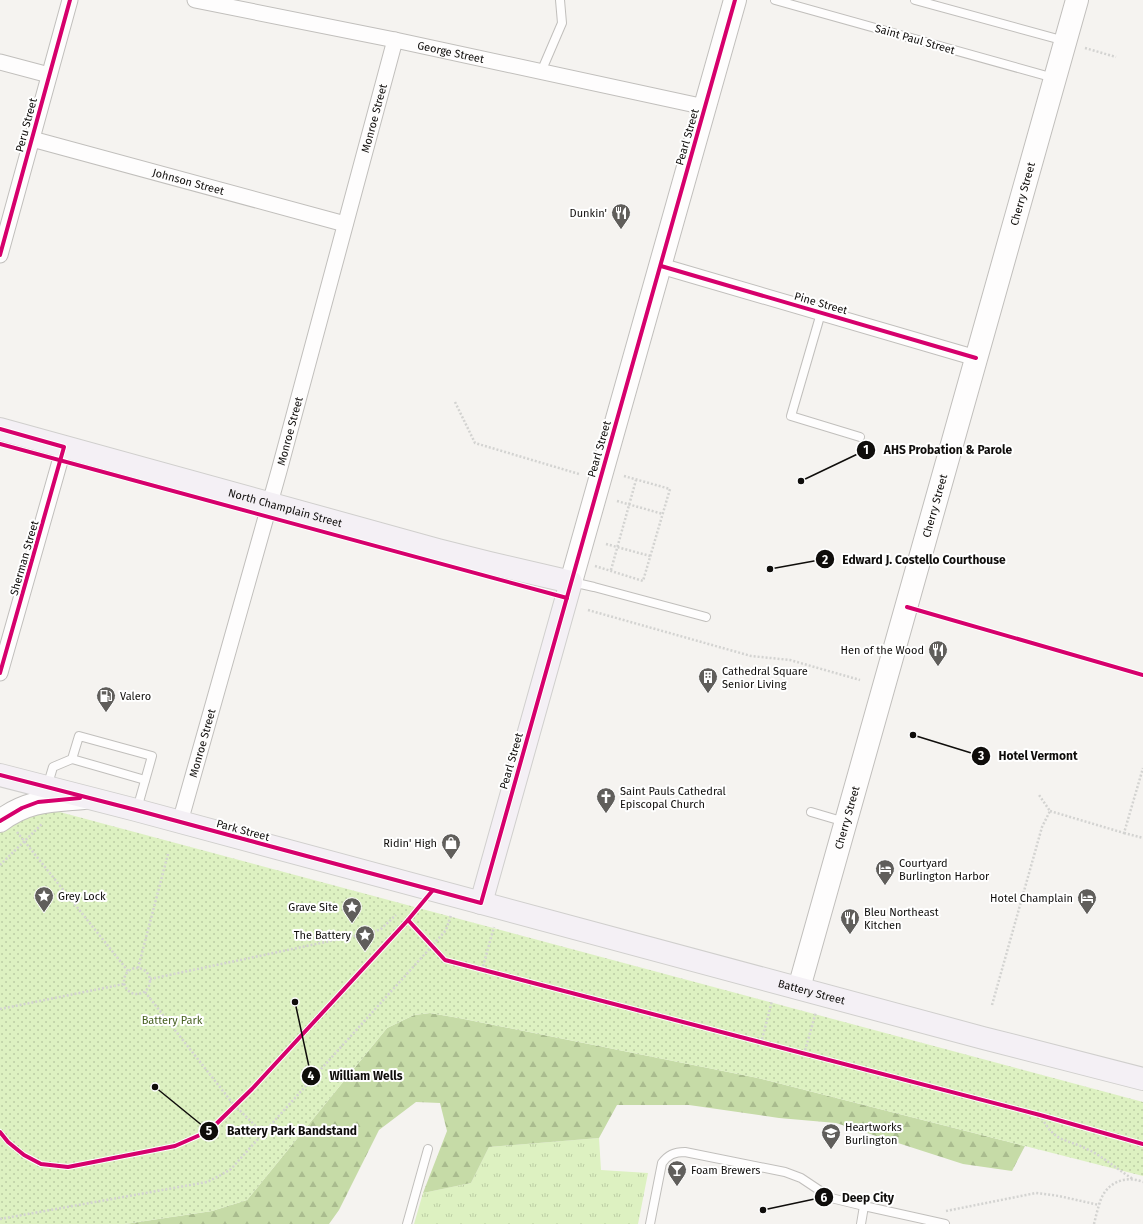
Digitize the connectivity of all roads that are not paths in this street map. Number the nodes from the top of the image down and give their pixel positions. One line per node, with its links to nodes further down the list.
1 (70, 0): 12 (street, Peru Street)
2 (195, 0): 8 (street, George Street)
3 (560, 0): 11 (lane)
4 (735, 0): 14 (street, Pearl Street)
5 (775, 0): 13 (lane, Saint Paul Street)
6 (916, 0): 9 (lane)
7 (1077, 0): 9 (street, Cherry Street)
8 (395, 40): 11 (street, George Street); 16 (street, Monroe Street)
9 (1075, 45): 13 (street, Cherry Street)
10 (0, 62): 12 (street)
11 (541, 72): 14 (street, George Street)
12 (49, 75): 15 (street, Peru Street)
13 (1055, 78): 20 (street, Cherry Street)
14 (705, 107): 18 (street, Pearl Street)
15 (32, 139): 16 (street, Johnson Street); 17 (street, Peru Street)
16 (345, 224): 24 (street, Monroe Street)
17 (0, 255)
18 (661, 266): 19 (street, Pine Street); 25 (street, Pearl Street)
19 (821, 313): 20 (street, Pine Street); 22 (lane)
20 (976, 358): 37 (street, Cherry Street)
21 (0, 430): 23 (main road, North Champlain Street)
22 (860, 437)
23 (64, 448): 24 (main road, North Champlain Street); 27 (street, Sherman Street)
24 (270, 504): 25 (main road, North Champlain Street); 36 (street, Monroe Street)
25 (571, 582): 26 (lane); 38 (main road, Pearl Street)
26 (706, 617)
27 (0, 673)
28 (72, 759): 30 (lane); 30 (lane); 31 (lane)
29 (0, 775): 31 (main road, Park Street)
30 (145, 780): 33 (lane)
31 (47, 787): 32 (main road, Park Street)
32 (88, 798): 33 (main road, Park Street); 35 (street)
33 (136, 810): 36 (main road, Park Street)
34 (811, 812): 37 (lane)
35 (0, 821)
36 (180, 822): 38 (main road, Park Street)
37 (846, 822): 39 (street, Cherry Street)
38 (481, 903): 39 (main road, Battery Street)
39 (799, 988): 40 (main road, Battery Street)
40 (1143, 1079)
41 (428, 1149): 43 (lane)
42 (864, 1206): 44 (lane); 45 (lane); 46 (lane)
43 (407, 1224)
44 (650, 1224)
45 (861, 1224)
46 (945, 1224)

